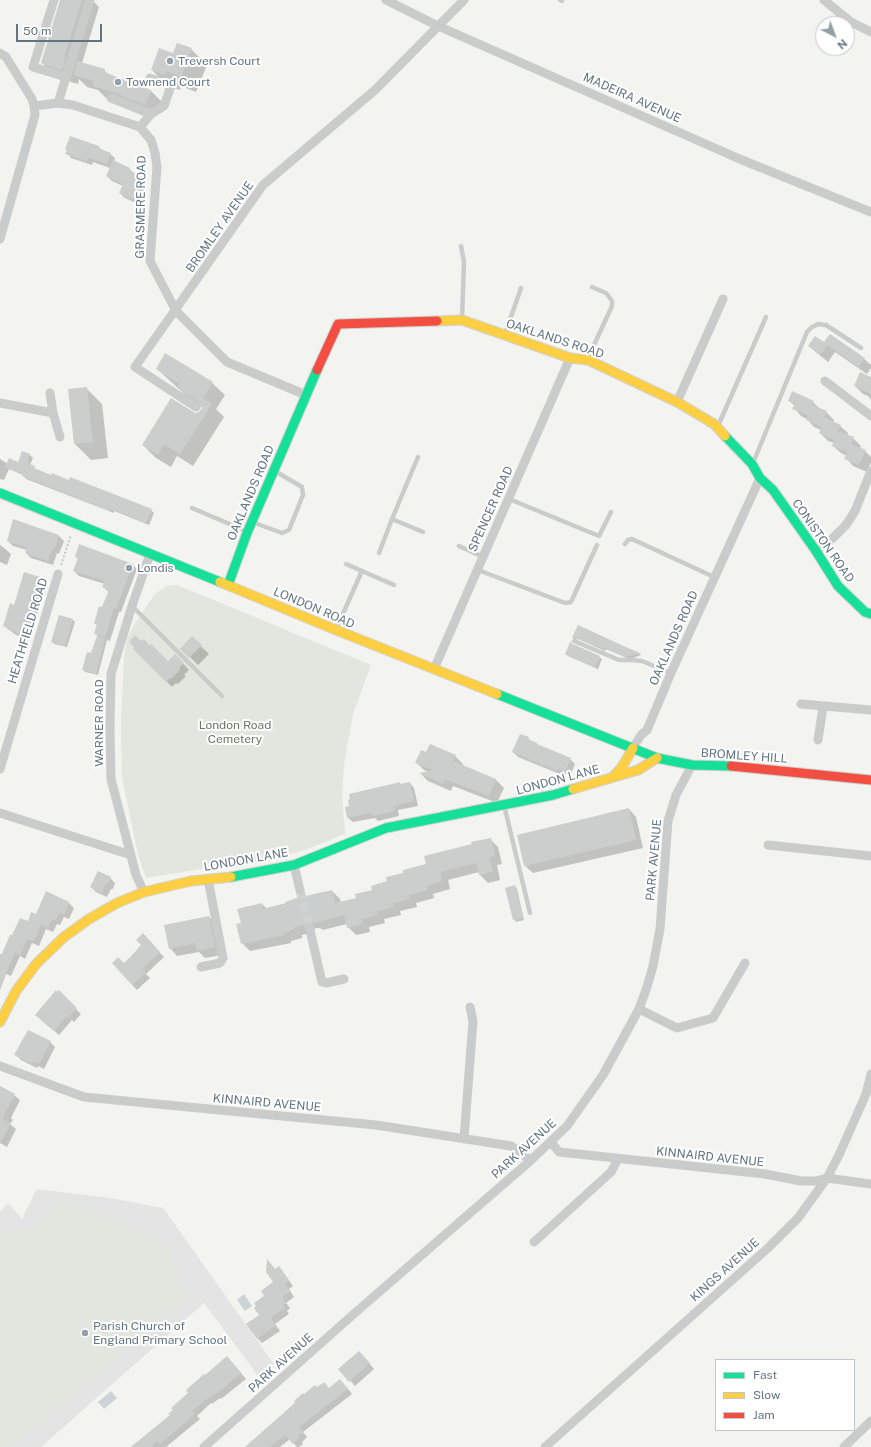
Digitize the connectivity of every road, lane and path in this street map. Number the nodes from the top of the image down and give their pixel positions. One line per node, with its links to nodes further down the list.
1 (54, 0): 9 (street)
2 (90, 0): 9 (street)
3 (386, 0): 6 (street, MADEIRA AVENUE)
4 (464, 0): 6 (street, BROMLEY AVENUE)
5 (824, 0): 7 (street)
6 (438, 26): 16 (street, MADEIRA AVENUE); 22 (street, BROMLEY AVENUE)
7 (871, 32)
8 (0, 53): 13 (street)
9 (66, 77): 12 (street)
10 (150, 78): 14 (street)
11 (111, 98): 14 (street)
12 (58, 103): 13 (street); 15 (street)
13 (34, 106): 17 (street)
14 (151, 114): 15 (street)
15 (140, 127): 22 (street, GRASMERE ROAD)
16 (871, 212)
17 (0, 239)
18 (460, 246): 24 (lane)
19 (592, 287): 28 (lane)
20 (521, 288): 25 (lane)
21 (723, 299): 32 (street)
22 (176, 311): 31 (street, GRASMERE ROAD); 34 (street, BROMLEY AVENUE)
23 (766, 317): 37 (lane)
24 (462, 320): 25 (street, OAKLANDS ROAD); 31 (street, OAKLANDS ROAD)
25 (505, 335): 27 (street, OAKLANDS ROAD)
26 (861, 348): 40 (lane)
27 (570, 358): 28 (street, OAKLANDS ROAD); 45 (street, SPENCER ROAD)
28 (588, 360): 32 (street, OAKLANDS ROAD)
29 (825, 381): 36 (street)
30 (50, 393): 35 (street)
31 (306, 395): 41 (street, OAKLANDS ROAD)
32 (677, 402): 37 (street, OAKLANDS ROAD)
33 (0, 403): 35 (street)
34 (196, 407)
35 (53, 413): 38 (street)
36 (871, 416)
37 (718, 428): 40 (street, OAKLANDS ROAD)
38 (60, 437)
39 (418, 457): 48 (lane)
40 (752, 464): 43 (street, OAKLANDS ROAD)
41 (274, 470): 49 (street, OAKLANDS ROAD); 49 (lane)
42 (871, 471): 56 (street)
43 (760, 478): 56 (street, CONISTON ROAD); 64 (street, OAKLANDS ROAD)
44 (0, 493): 50 (street, LONDON ROAD)
45 (509, 499): 47 (lane); 59 (street, SPENCER ROAD)
46 (192, 508): 51 (lane)
47 (610, 512)
48 (392, 519): 52 (lane); 57 (lane)
49 (252, 522): 51 (street, OAKLANDS ROAD)
50 (75, 524): 58 (street, LONDON ROAD); 63 (path, HEATHFIELD ROAD)
51 (248, 531): 65 (street, OAKLANDS ROAD)
52 (423, 532)
53 (625, 544): 64 (lane)
54 (597, 545): 61 (lane)
55 (459, 546): 59 (lane)
56 (816, 551): 68 (street, CONISTON ROAD)
57 (378, 553)
58 (150, 554): 65 (street, LONDON ROAD); 67 (street, WARNER ROAD)
59 (483, 557): 61 (street, SPENCER ROAD)
60 (346, 564): 62 (lane)
61 (478, 570): 71 (street, SPENCER ROAD)
62 (362, 571): 66 (lane); 69 (lane)
63 (58, 574): 82 (street, HEATHFIELD ROAD)
64 (714, 578): 72 (street, OAKLANDS ROAD)
65 (228, 585): 69 (street, LONDON ROAD)
66 (394, 585)
67 (132, 606): 73 (lane); 88 (street, WARNER ROAD)
68 (871, 614)
69 (336, 630): 71 (street, LONDON ROAD)
70 (574, 641): 72 (lane)
71 (434, 669): 78 (street, LONDON ROAD)
72 (670, 676): 79 (street, OAKLANDS ROAD)
73 (222, 696)
74 (801, 704): 75 (street)
75 (823, 706): 76 (street); 77 (street)
76 (871, 710)
77 (818, 740)
78 (619, 743): 79 (street, BROMLEY HILL)
79 (633, 748): 80 (street, BROMLEY HILL); 83 (street, LONDON LANE)
80 (657, 758): 81 (street, BROMLEY HILL); 83 (street, LONDON LANE)
81 (692, 765): 84 (street, BROMLEY HILL); 100 (street, PARK AVENUE)
82 (0, 769)
83 (613, 778): 85 (street, LONDON LANE)
84 (871, 780)
85 (504, 806): 90 (street, LONDON LANE); 94 (lane)
86 (0, 814): 88 (street)
87 (768, 845): 89 (street)
88 (130, 855): 93 (street, WARNER ROAD)
89 (871, 856)
90 (294, 865): 91 (street, LONDON LANE); 92 (street)
91 (208, 879): 93 (street, LONDON LANE); 97 (street)
92 (300, 890)
93 (144, 892): 101 (street, LONDON LANE)
94 (530, 914)
95 (309, 926): 98 (street)
96 (745, 963): 100 (street)
97 (201, 967)
98 (344, 979)
99 (470, 1008): 104 (street)
100 (639, 1009): 105 (street, PARK AVENUE)
101 (0, 1022)
102 (0, 1066): 104 (street, KINNAIRD AVENUE)
103 (871, 1074): 108 (street, KINGS AVENUE)
104 (464, 1139): 107 (street, KINNAIRD AVENUE)
105 (551, 1142): 106 (street, KINNAIRD AVENUE); 107 (street, PARK AVENUE)
106 (618, 1159): 108 (street, KINNAIRD AVENUE); 110 (street)
107 (530, 1161): 112 (street, PARK AVENUE)
108 (827, 1178): 109 (street, KINNAIRD AVENUE); 113 (street, KINGS AVENUE)
109 (871, 1184)
110 (534, 1242)
111 (871, 1422): 114 (street)
112 (204, 1447)
113 (545, 1447)
114 (844, 1447)

